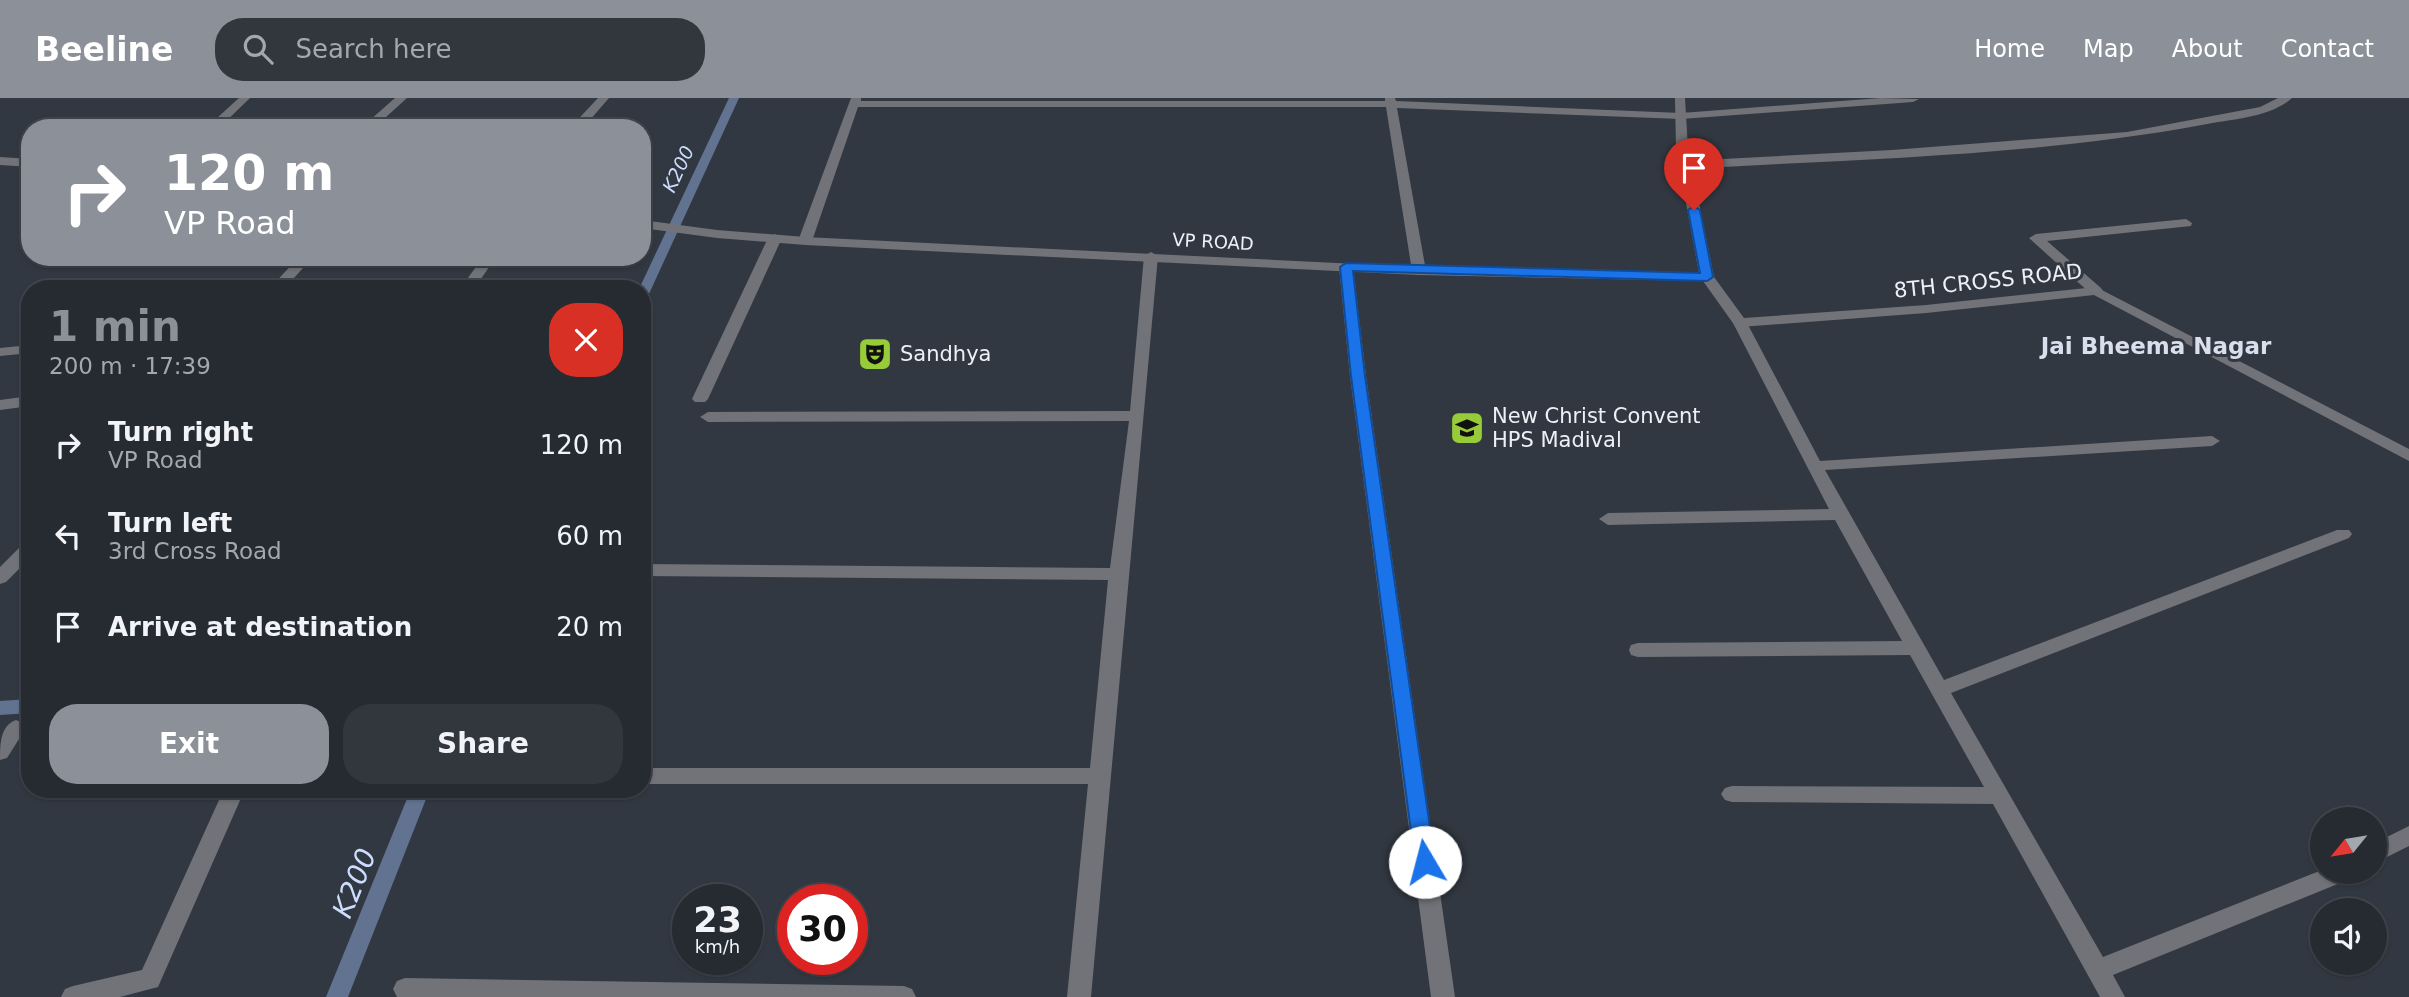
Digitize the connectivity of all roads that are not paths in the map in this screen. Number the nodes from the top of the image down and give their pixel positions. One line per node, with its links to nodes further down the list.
1 (245, 98): 10 (street)
2 (402, 98): 11 (street)
3 (604, 98): 12 (street)
4 (1680, 98): 9 (street)
5 (2287, 98): 15 (street)
6 (1913, 99): 9 (street)
7 (855, 101): 8 (street); 19 (street)
8 (1390, 101): 9 (street); 23 (street)
9 (1681, 116): 15 (street)
10 (222, 119)
11 (378, 119)
12 (584, 119)
13 (0, 161): 14 (street)
14 (21, 162)
15 (1685, 165): 24 (street)
16 (2186, 223): 26 (street)
17 (651, 225): 18 (street, VP ROAD)
18 (775, 238): 19 (street, VP ROAD); 30 (street)
19 (805, 241): 20 (street, VP ROAD)
20 (1151, 256): 22 (street, VP ROAD); 34 (street)
21 (298, 266): 25 (street)
22 (1346, 267): 23 (street, VP ROAD); 63 (street)
23 (1419, 271): 24 (street, VP ROAD)
24 (1707, 277): 27 (street)
25 (285, 280)
26 (2096, 291): 27 (street, 8TH CROSS ROAD); 36 (street, 8TH CROSS ROAD)
27 (1741, 323): 37 (street)
28 (21, 350): 29 (street)
29 (0, 352)
30 (700, 399)
31 (21, 402): 32 (street)
32 (0, 405)
33 (708, 416): 34 (street)
34 (1137, 416): 43 (street)
35 (2212, 441): 37 (street)
36 (2409, 456)
37 (1814, 466): 38 (street)
38 (1840, 514): 39 (street); 45 (street)
39 (1608, 519)
40 (2343, 534): 47 (street)
41 (21, 557): 44 (street)
42 (651, 570): 43 (street)
43 (1118, 574): 51 (street)
44 (0, 579)
45 (1915, 648): 46 (street); 47 (street)
46 (1639, 650)
47 (1938, 690): 53 (street)
48 (16, 728): 49 (street)
49 (0, 752)
50 (651, 776): 51 (street)
51 (1098, 776): 62 (street)
52 (1732, 794): 53 (street)
53 (1998, 796): 58 (street)
54 (231, 798): 60 (street)
55 (2409, 835): 56 (street)
56 (2387, 847)
57 (2312, 884): 58 (street)
58 (2098, 971): 64 (street)
59 (405, 989): 61 (street)
60 (73, 997)
61 (904, 997)
62 (1079, 997)
63 (1443, 997)
64 (2113, 997)

